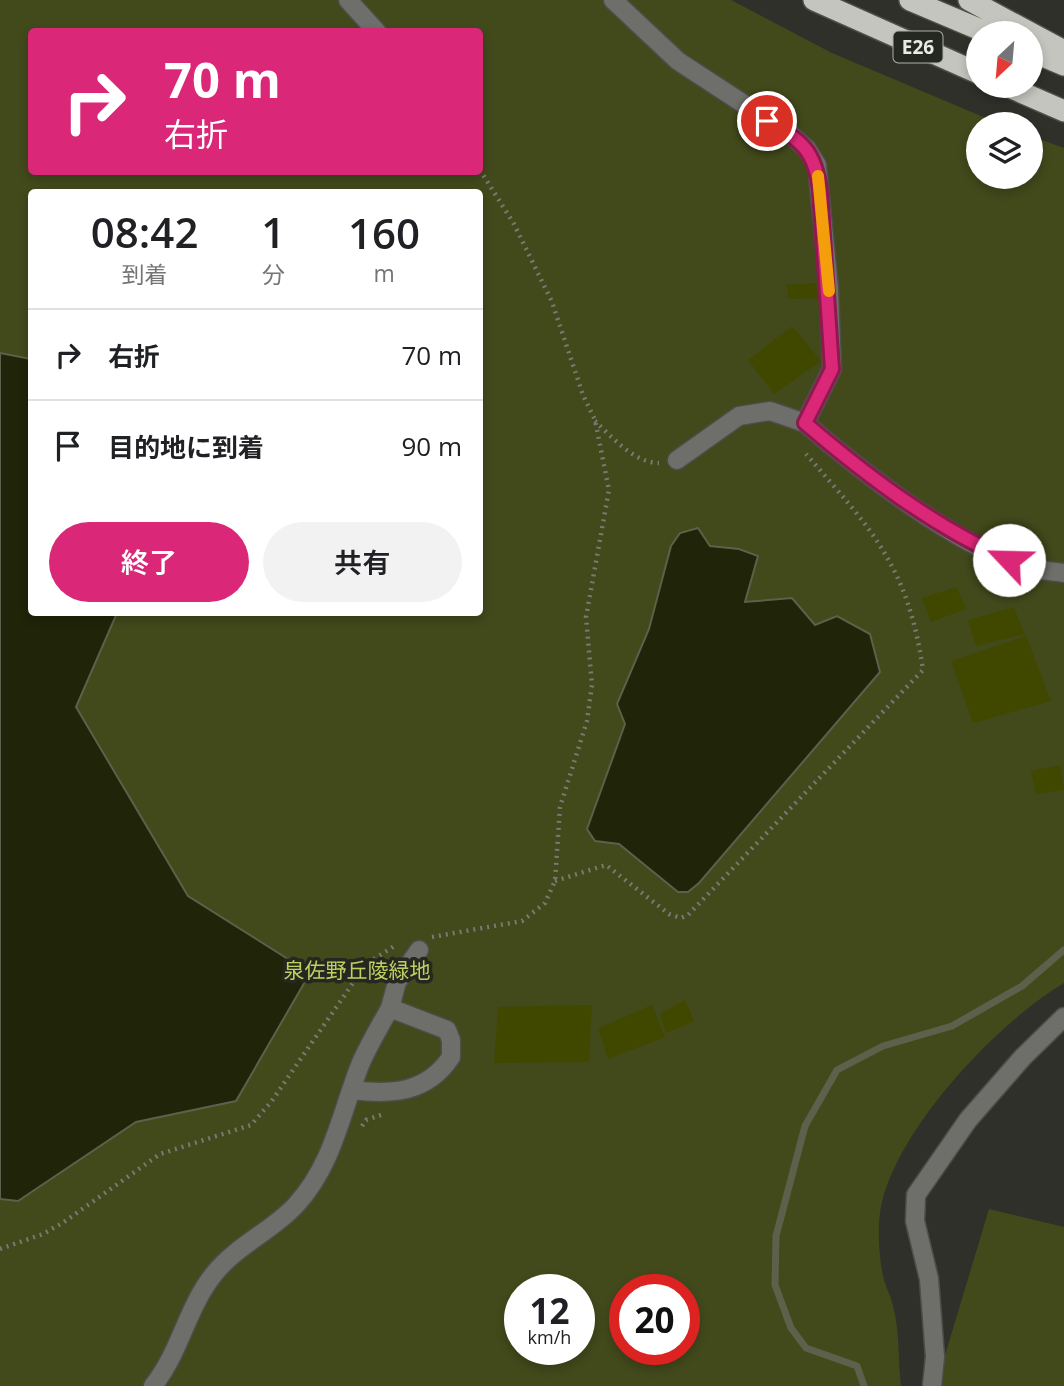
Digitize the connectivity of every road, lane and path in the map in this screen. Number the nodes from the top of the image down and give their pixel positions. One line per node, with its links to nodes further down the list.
1 (348, 0): 7 (street)
2 (613, 0): 16 (street)
3 (814, 0): 11 (highway, E26)
4 (909, 0): 6 (highway, E26)
5 (970, 0): 8 (highway)
6 (966, 24)
7 (373, 28)
8 (1064, 51)
9 (1043, 56): 10 (highway)
10 (1064, 65)
11 (966, 68)
12 (1034, 98): 13 (highway)
13 (1064, 111)
14 (483, 175): 15 (path)
15 (595, 420): 17 (path); 19 (path)
16 (798, 421): 17 (street); 18 (street); 19 (path)
17 (677, 460)
18 (1064, 573)
19 (555, 881): 21 (path)
20 (400, 944): 25 (path)
21 (420, 944): 22 (street)
22 (390, 1008): 24 (street); 24 (street)
23 (1064, 1017): 27 (street)
24 (352, 1090): 26 (street)
25 (0, 1249)
26 (153, 1386)
27 (932, 1386)

